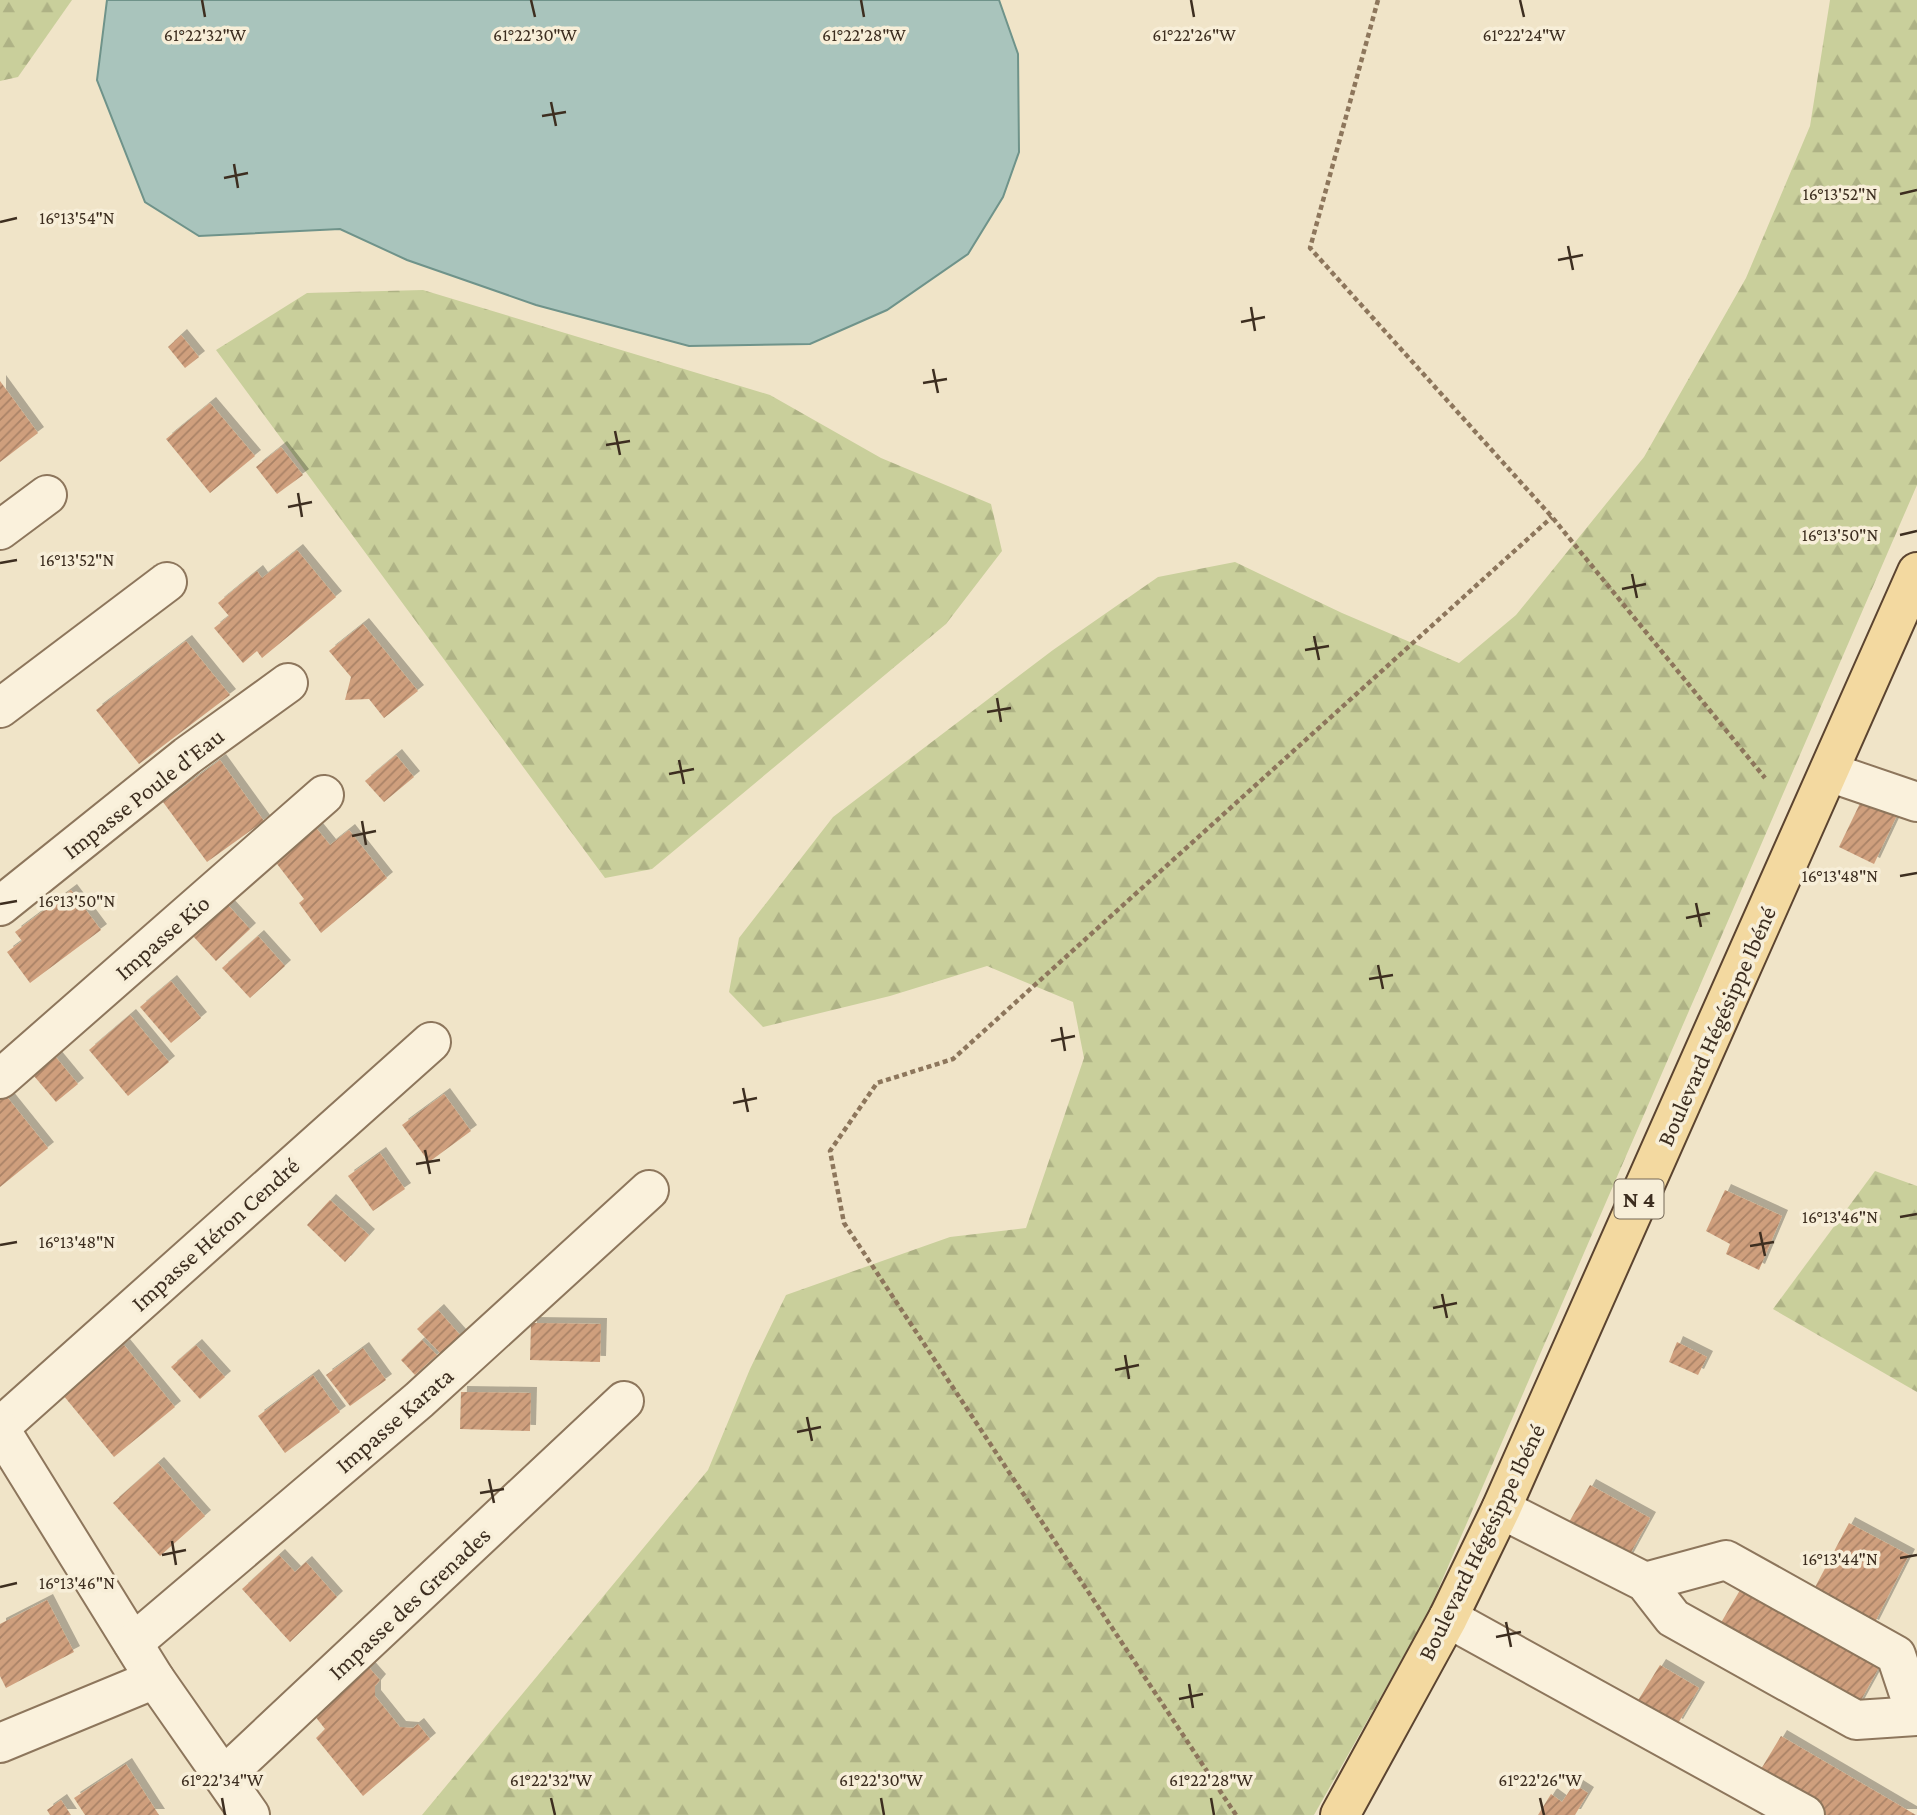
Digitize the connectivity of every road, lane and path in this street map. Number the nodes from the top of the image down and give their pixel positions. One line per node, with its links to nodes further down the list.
1 (1378, 0): 3 (path)
2 (47, 495): 4 (street)
3 (1552, 517): 10 (path); 28 (path)
4 (0, 530)
5 (1917, 572): 9 (main road, Boulevard Hégésippe Ibéné / N 4)
6 (167, 582): 8 (street)
7 (288, 683): 13 (street, Impasse Poule d'Eau)
8 (0, 708)
9 (1829, 772): 12 (street); 19 (main road, Boulevard Hégésippe Ibéné / N 4)
10 (1765, 778)
11 (324, 795): 15 (street, Impasse Kio)
12 (1917, 802)
13 (0, 906)
14 (431, 1042): 18 (street, Impasse Héron Cendré)
15 (0, 1079)
16 (649, 1190): 22 (street, Impasse Karata)
17 (624, 1401): 26 (street, Impasse des Grenades)
18 (0, 1428): 22 (street)
19 (1501, 1509): 20 (street); 21 (main road, Boulevard Hégésippe Ibéné / N 4)
20 (1645, 1581): 24 (street); 24 (street)
21 (1448, 1618): 29 (main road, Boulevard Hégésippe Ibéné / N 4); 30 (street)
22 (133, 1643): 23 (street)
23 (155, 1679): 25 (street); 26 (street)
24 (1917, 1716)
25 (0, 1743)
26 (224, 1776): 27 (street)
27 (250, 1815)
28 (1236, 1815)
29 (1340, 1815)
30 (1804, 1815)

